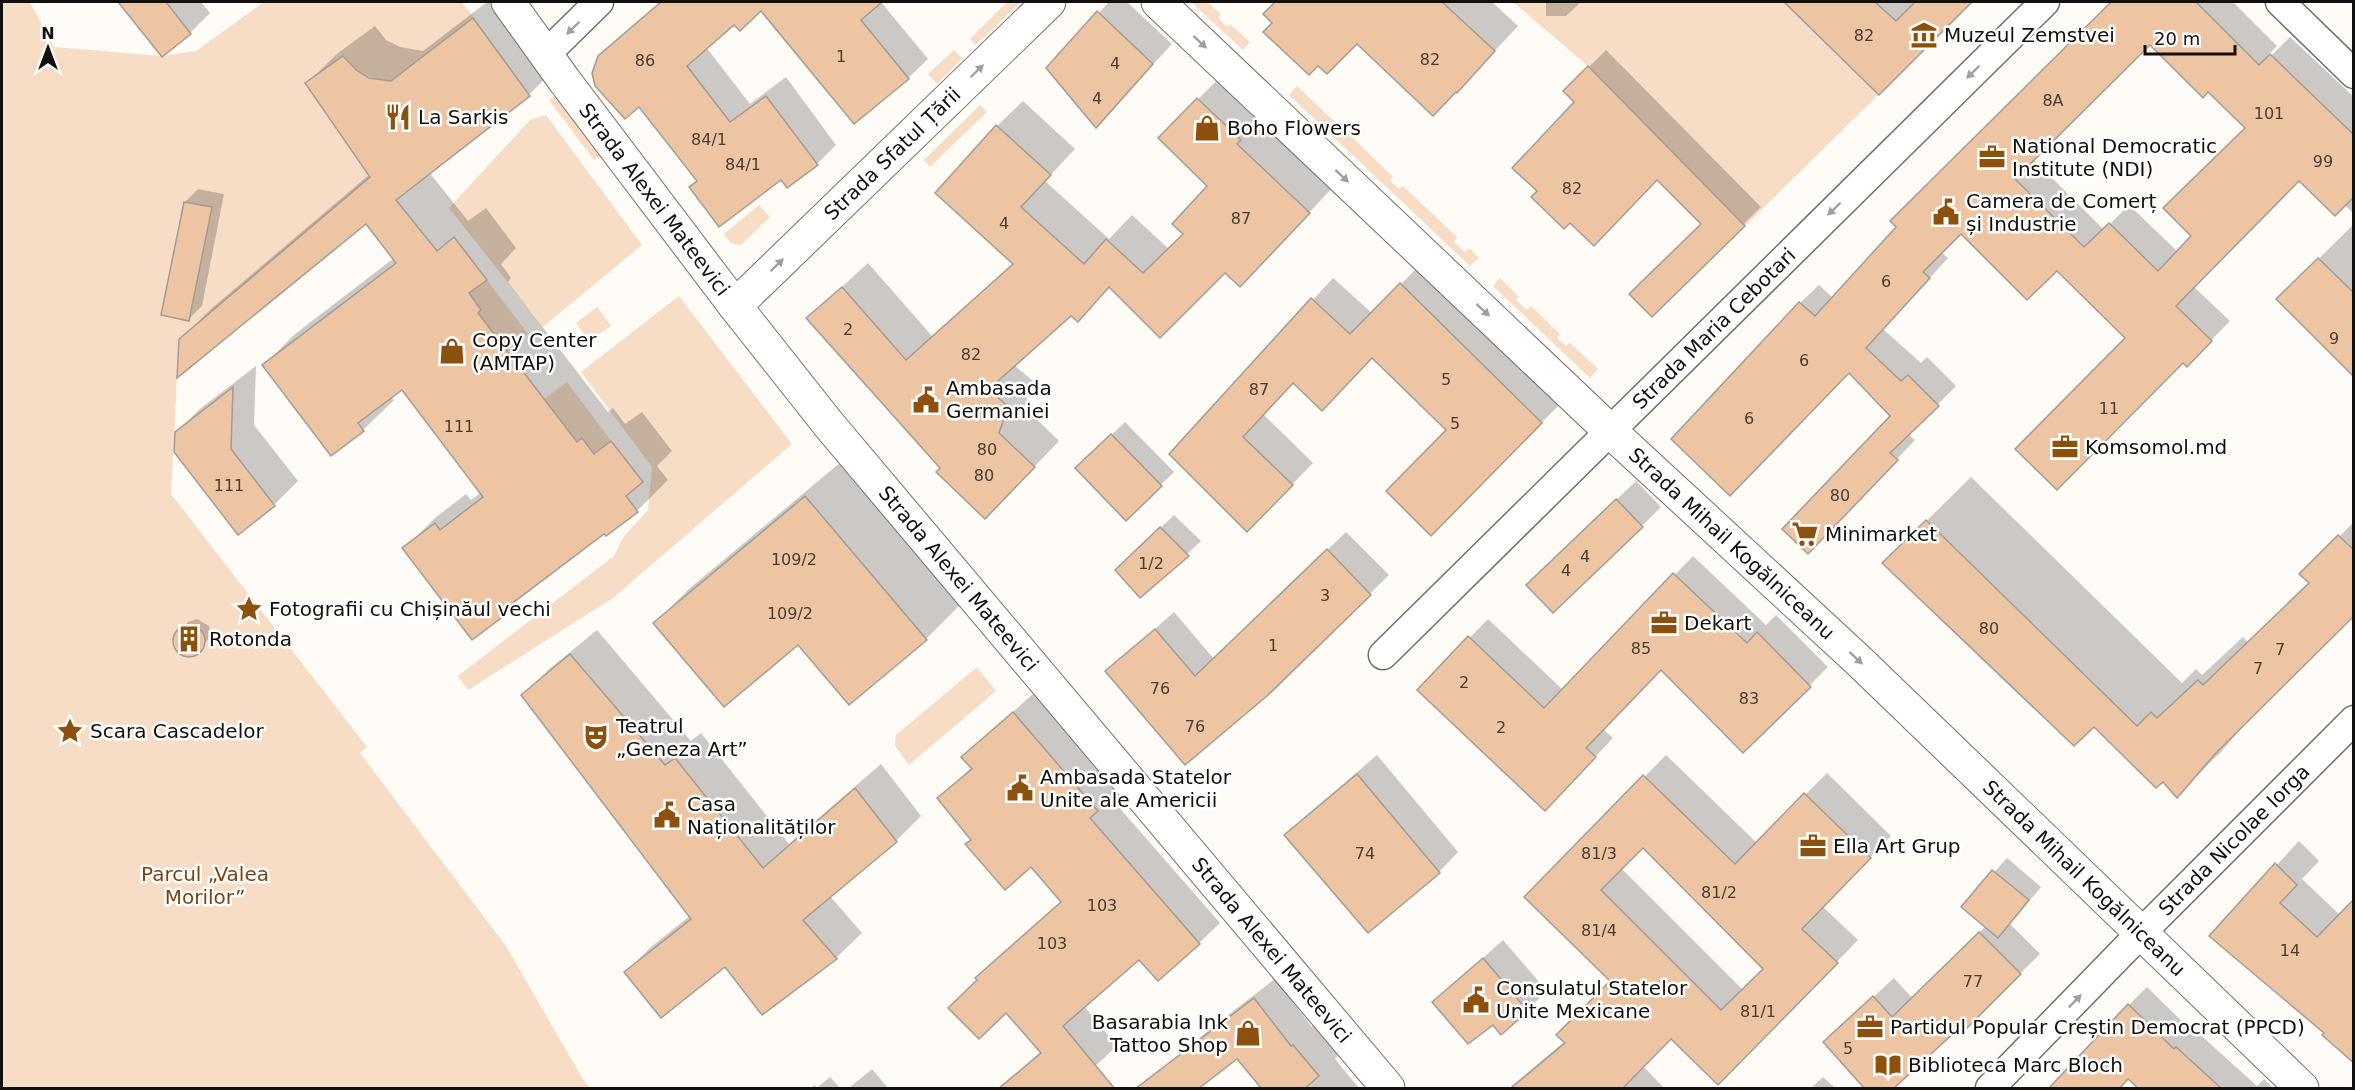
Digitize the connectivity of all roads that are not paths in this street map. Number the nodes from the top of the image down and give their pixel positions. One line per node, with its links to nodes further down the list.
1 (508, 2): 7 (main road, Strada Alexei Mateevici)
2 (599, 2): 7 (street, one-way to 7)
3 (1049, 2): 9 (main road, Strada Sfatul Țării, one-way to 3)
4 (1158, 2): 10 (main road, Strada Mihail Kogălniceanu, one-way to 10)
5 (2045, 2): 10 (street, Strada Maria Cebotari, one-way to 10)
6 (2280, 2): 8 (street)
7 (546, 54): 9 (main road, Strada Alexei Mateevici)
8 (2354, 74)
9 (735, 306): 14 (main road, Strada Alexei Mateevici)
10 (1610, 431): 11 (street, Strada Maria Cebotari); 13 (main road, Strada Mihail Kogălniceanu, one-way to 13)
11 (1383, 655)
12 (2354, 720): 13 (street, Strada Nicolae Iorga)
13 (2141, 933): 15 (street, Strada Nicolae Iorga, one-way to 13); 16 (main road, Strada Mihail Kogălniceanu)
14 (1388, 1089)
15 (1990, 1089)
16 (2302, 1089)

